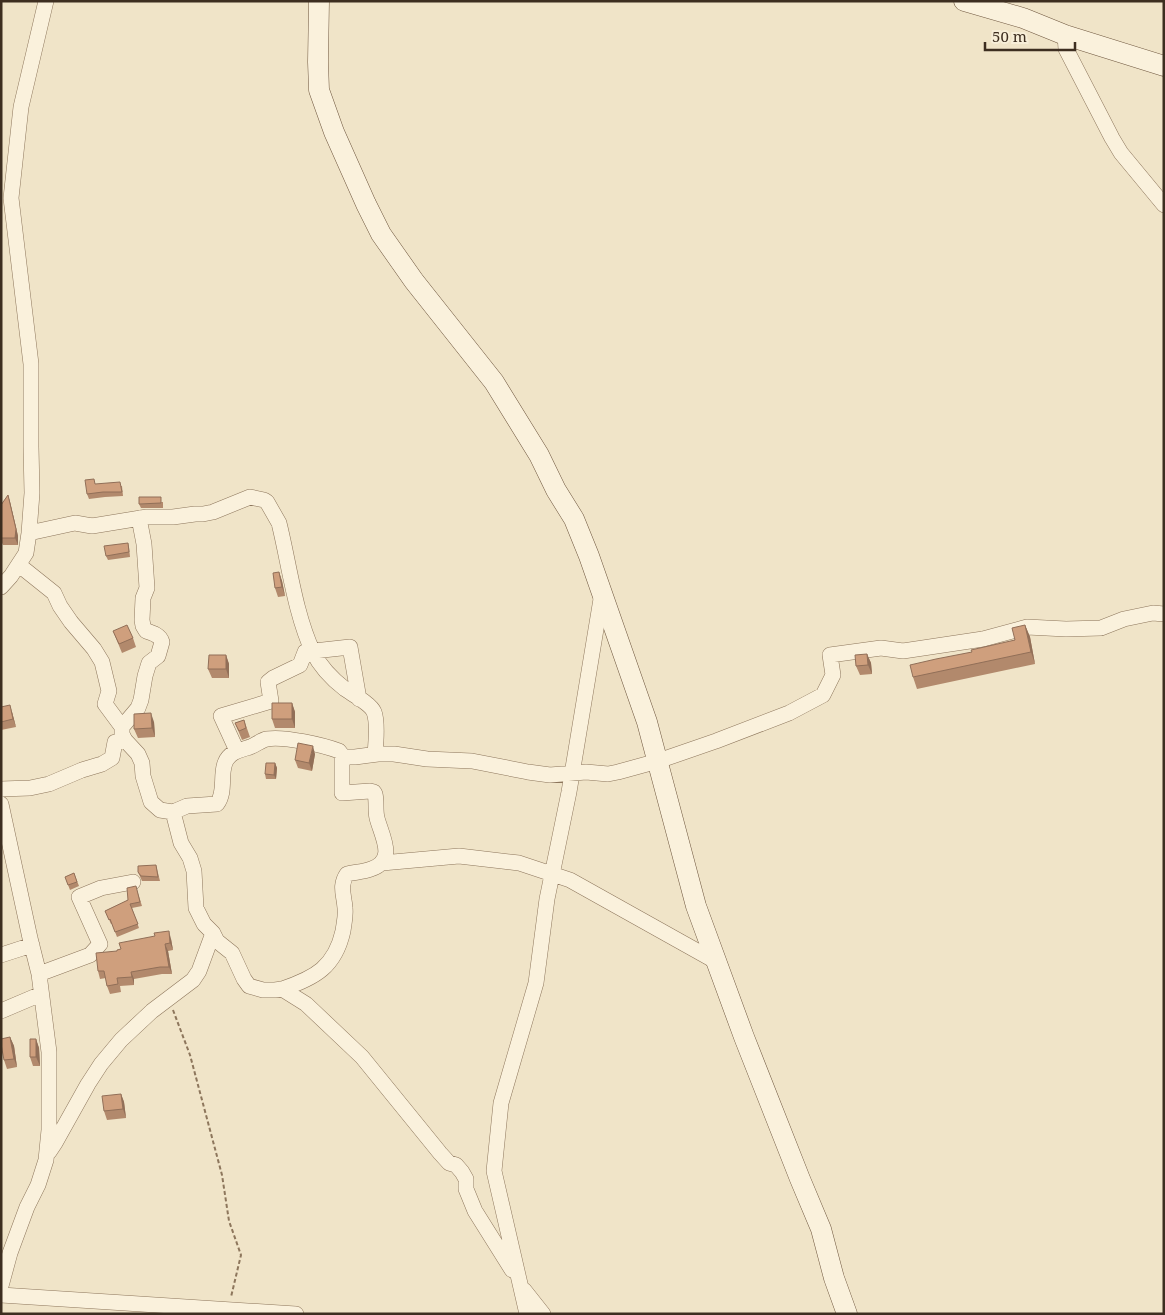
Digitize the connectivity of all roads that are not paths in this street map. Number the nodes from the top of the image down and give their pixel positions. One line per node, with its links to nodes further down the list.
1 (46, 1): 8 (street)
2 (319, 1): 10 (street)
3 (964, 1): 4 (street)
4 (1065, 35): 5 (street); 6 (street)
5 (1164, 66)
6 (1164, 205)
7 (139, 518): 8 (street); 12 (street); 14 (street)
8 (29, 533): 9 (street)
9 (8, 575): 14 (street)
10 (602, 591): 18 (street); 19 (street)
11 (1164, 614): 18 (street)
12 (313, 651): 13 (street); 13 (street); 15 (street)
13 (359, 699): 16 (street)
14 (123, 733): 20 (street); 22 (street)
15 (238, 751): 17 (street); 22 (street)
16 (375, 754): 17 (street); 19 (street)
17 (342, 756): 23 (street)
18 (658, 761): 19 (street); 29 (street)
19 (572, 774): 24 (street)
20 (1, 789)
21 (1, 804): 27 (street)
22 (173, 812): 26 (street)
23 (382, 864): 24 (street); 31 (street)
24 (552, 874): 29 (street); 35 (street)
25 (133, 882): 30 (street)
26 (213, 933): 31 (street); 34 (street)
27 (32, 946): 28 (street); 30 (street)
28 (1, 956)
29 (716, 961): 41 (street)
30 (40, 974): 32 (street)
31 (282, 989): 35 (street)
32 (42, 994): 33 (street); 34 (street)
33 (1, 1011)
34 (47, 1154): 36 (street)
35 (519, 1282): 39 (street); 40 (street)
36 (1, 1286)
37 (1, 1295): 38 (street)
38 (296, 1314)
39 (527, 1314)
40 (543, 1314)
41 (847, 1314)

